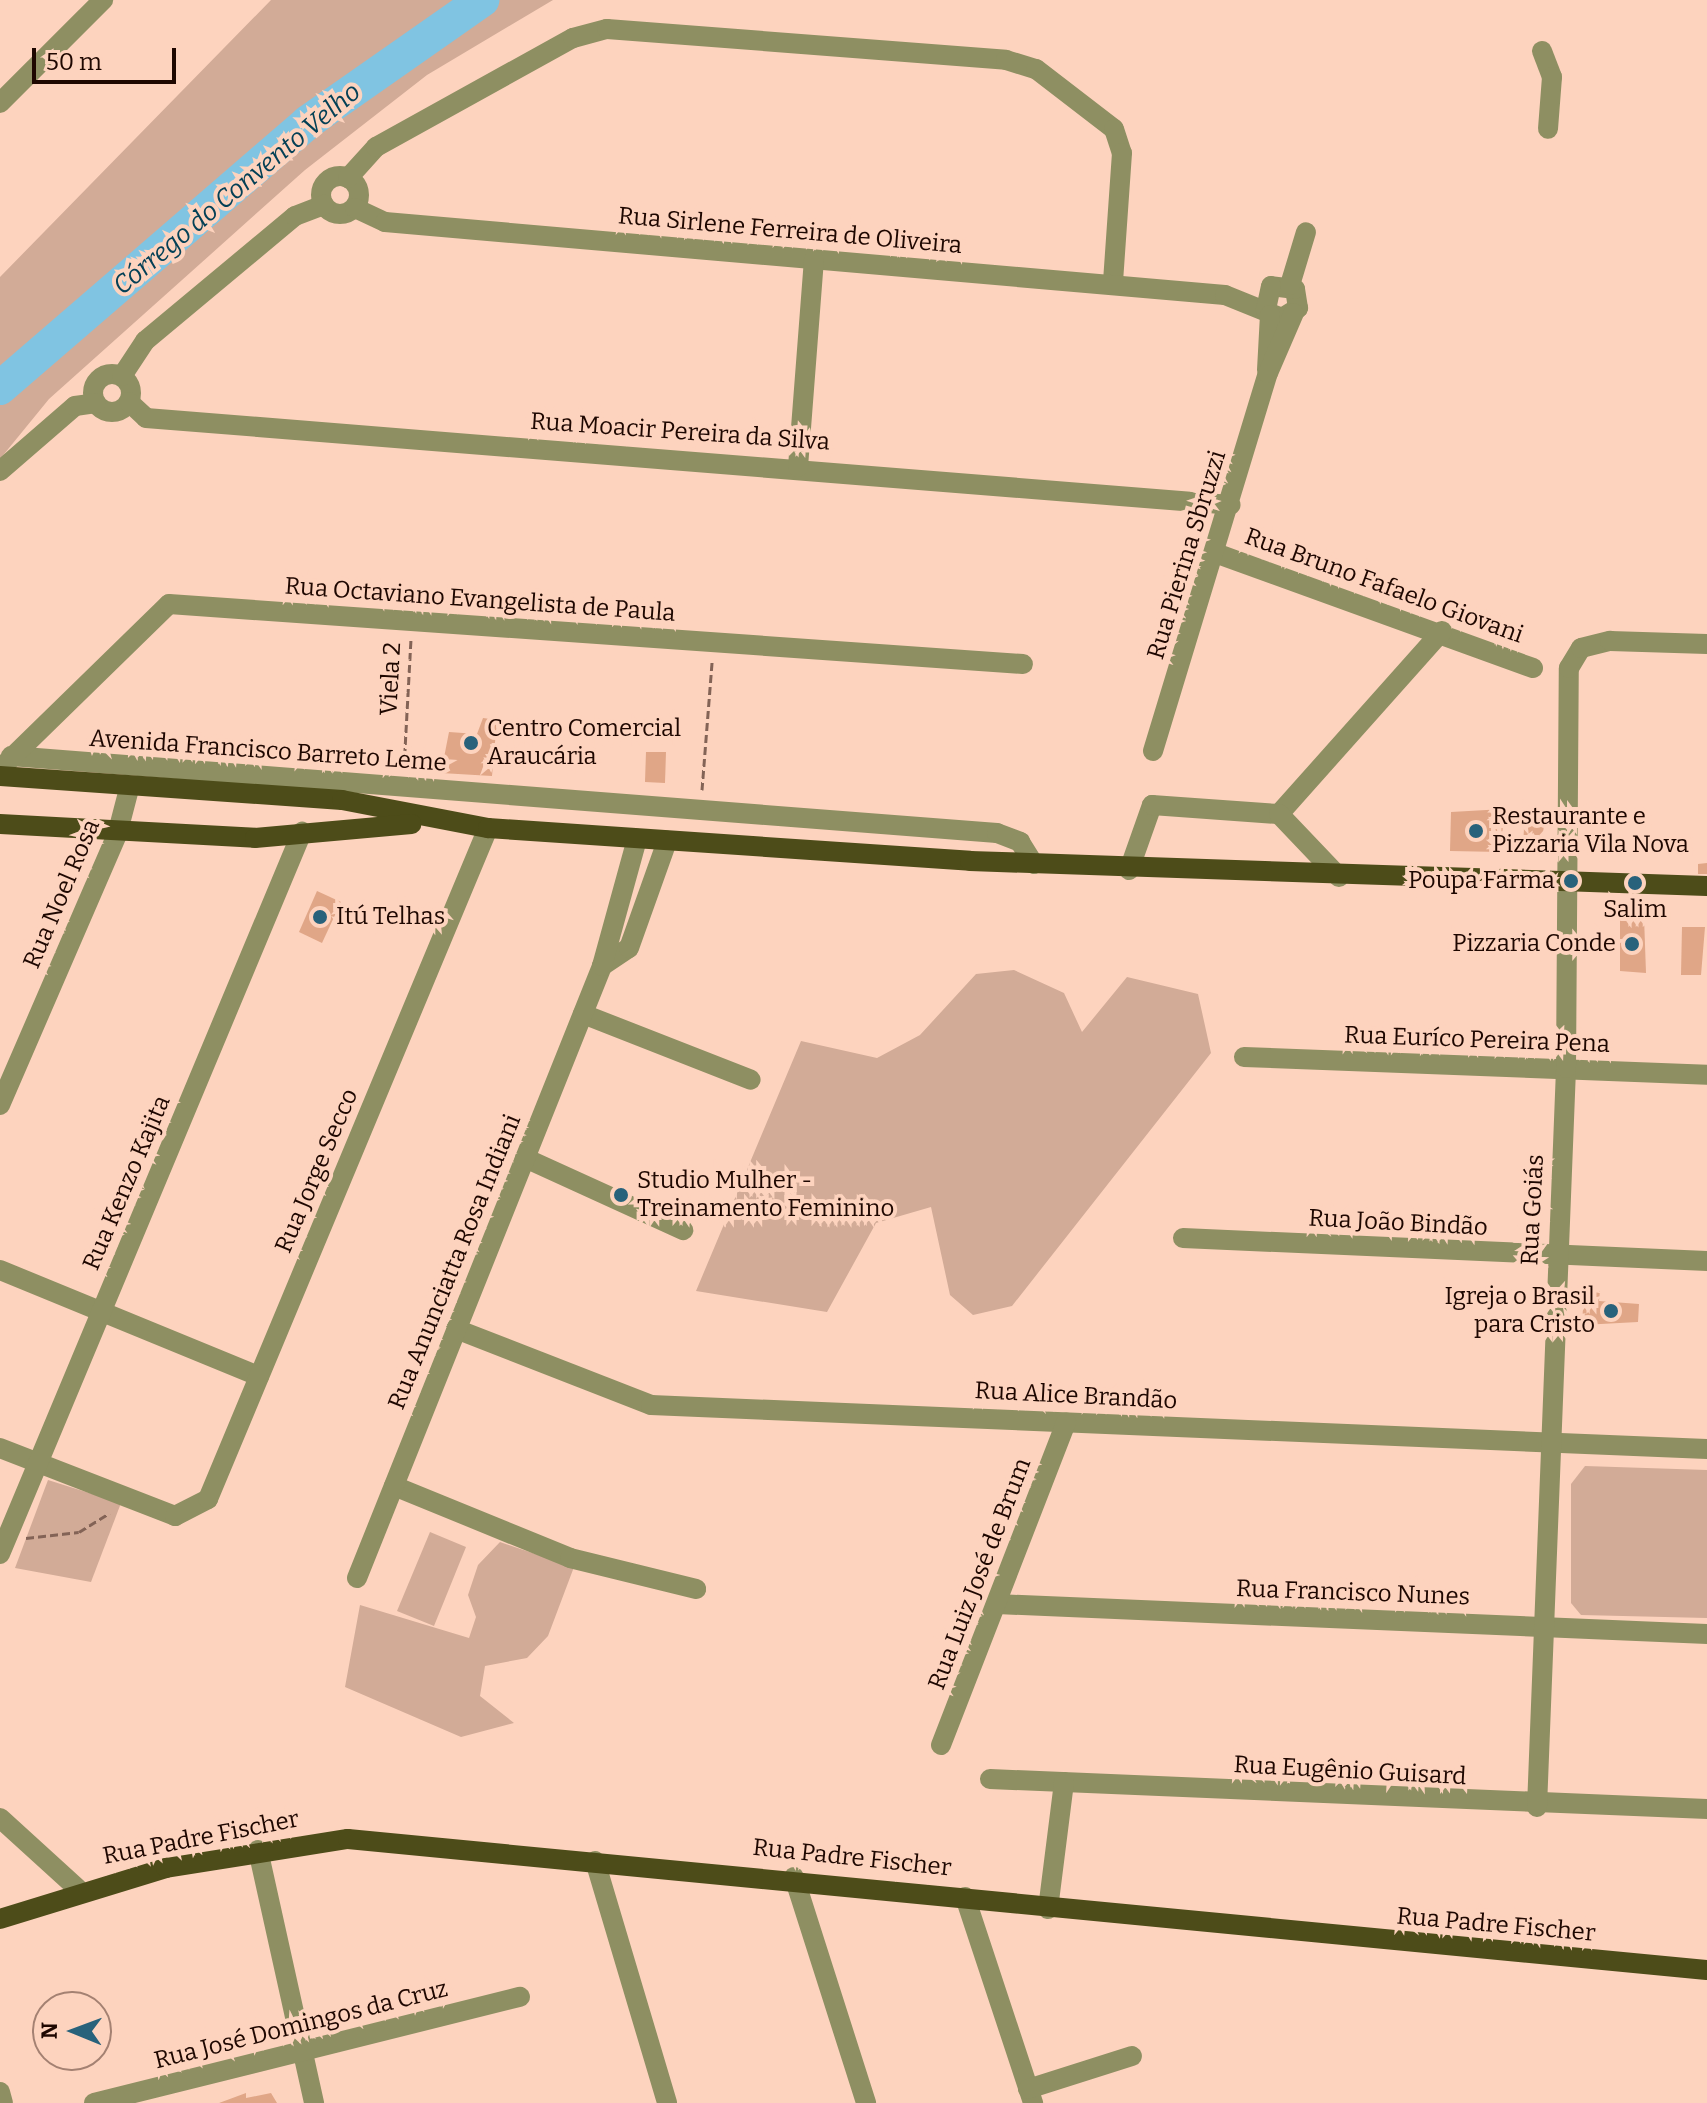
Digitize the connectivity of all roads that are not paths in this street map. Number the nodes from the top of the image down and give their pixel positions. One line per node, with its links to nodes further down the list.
1 (103, 0): 3 (street)
2 (1542, 51): 4 (street)
3 (0, 103)
4 (1548, 129)
5 (348, 178): 6 (street); 7 (street); 10 (street)
6 (324, 205): 7 (street); 15 (street)
7 (355, 208): 9 (street, Rua Sirlene Ferreira de Oliveira)
8 (1306, 232): 11 (street)
9 (814, 261): 10 (street, Rua Sirlene Ferreira de Oliveira); 18 (street)
10 (1113, 281): 12 (street, Rua Sirlene Ferreira de Oliveira)
11 (1290, 285): 12 (street); 13 (street)
12 (1267, 305): 13 (street); 14 (street, Rua Pierina Sbruzzi)
13 (1294, 313): 14 (street, Rua Pierina Sbruzzi)
14 (1268, 373): 20 (street, Rua Pierina Sbruzzi)
15 (122, 376): 16 (street); 17 (street)
16 (129, 402): 17 (street); 18 (street, Rua Moacir Pereira da Silva)
17 (96, 403): 19 (street)
18 (798, 467): 20 (street, Rua Moacir Pereira da Silva)
19 (0, 471)
20 (1231, 505): 21 (street, Rua Pierina Sbruzzi)
21 (1218, 554): 22 (street, Rua Bruno Fafaelo Giovani); 26 (street, Rua Pierina Sbruzzi)
22 (1442, 631): 25 (street, Rua Bruno Fafaelo Giovani); 30 (street)
23 (1707, 644): 41 (street, Rua Goiás)
24 (1023, 664): 27 (street, Rua Octaviano Evangelista de Paula)
25 (1533, 668)
26 (1153, 751)
27 (5, 763): 38 (street, Avenida Francisco Barreto Leme)
28 (0, 776): 29 (main road, Avenida Francisco Barreto Leme)
29 (129, 789): 31 (main road, Avenida Francisco Barreto Leme); 35 (street, Rua Noel Rosa)
30 (1279, 814): 39 (street); 40 (street)
31 (443, 823): 33 (main road, Avenida Francisco Barreto Leme); 34 (main road, Avenida Francisco Barreto Leme)
32 (0, 824): 35 (main road, Avenida Francisco Barreto Leme)
33 (488, 828): 36 (main road, Avenida Francisco Barreto Leme); 58 (street, Rua Jorge Secco)
34 (302, 832): 35 (main road, Avenida Francisco Barreto Leme); 56 (street, Rua Kenzo Kajita)
35 (117, 835): 49 (street, Rua Noel Rosa)
36 (637, 839): 37 (main road, Avenida Francisco Barreto Leme); 43 (street, Rua Anunciatta Rosa Indiani)
37 (667, 841): 38 (main road, Avenida Francisco Barreto Leme); 43 (street, Rua Anunciatta Rosa Indiani)
38 (1034, 864): 39 (main road, Avenida Francisco Barreto Leme)
39 (1129, 870): 40 (main road, Avenida Francisco Barreto Leme)
40 (1339, 877): 41 (main road, Avenida Francisco Barreto Leme)
41 (1567, 886): 42 (main road, Avenida Francisco Barreto Leme); 46 (street, Rua Goiás)
42 (1707, 886)
43 (602, 966): 44 (street, Rua Anunciatta Rosa Indiani)
44 (583, 1014): 48 (street); 50 (street, Rua Anunciatta Rosa Indiani)
45 (1244, 1057): 46 (street, Rua Euríco Pereira Pena)
46 (1566, 1068): 47 (street, Rua Euríco Pereira Pena); 53 (street, Rua Goiás)
47 (1707, 1075)
48 (751, 1080)
49 (0, 1105)
50 (525, 1158): 51 (street); 57 (street, Rua Anunciatta Rosa Indiani)
51 (683, 1230)
52 (1183, 1238): 53 (street, Rua João Bindão)
53 (1557, 1257): 54 (street, Rua João Bindão); 60 (street, Rua Goiás)
54 (1707, 1261)
55 (0, 1270): 56 (street)
56 (101, 1311): 58 (street); 63 (street, Rua Kenzo Kajita)
57 (456, 1329): 59 (street, Rua Alice Brandão); 64 (street, Rua Anunciatta Rosa Indiani)
58 (259, 1376): 63 (street, Rua Jorge Secco)
59 (1066, 1422): 60 (street, Rua Alice Brandão); 68 (street, Rua Luiz José de Brum)
60 (1550, 1442): 62 (street, Rua Alice Brandão); 69 (street, Rua Goiás)
61 (0, 1448): 63 (street)
62 (1707, 1449)
63 (38, 1465): 65 (street, Rua Kenzo Kajita)
64 (394, 1486): 66 (street, Rua Anunciatta Rosa Indiani); 67 (street)
65 (5, 1545)
66 (357, 1578)
67 (696, 1589)
68 (997, 1604): 69 (street, Rua Francisco Nunes); 71 (street, Rua Luiz José de Brum)
69 (1545, 1627): 70 (street, Rua Francisco Nunes); 74 (street, Rua Goiás)
70 (1707, 1634)
71 (941, 1745)
72 (990, 1779): 73 (street, Rua Eugênio Guisard)
73 (1064, 1782): 74 (street, Rua Eugênio Guisard); 82 (street)
74 (1537, 1807): 75 (street, Rua Eugênio Guisard)
75 (1707, 1809)
76 (0, 1818): 80 (street)
77 (258, 1850): 78 (main road, Rua Padre Fischer); 80 (main road, Rua Padre Fischer); 86 (street)
78 (595, 1861): 79 (main road, Rua Padre Fischer); 93 (street)
79 (794, 1877): 81 (main road, Rua Padre Fischer); 94 (street)
80 (78, 1889): 83 (main road, Rua Padre Fischer)
81 (965, 1897): 82 (main road, Rua Padre Fischer); 89 (street)
82 (1048, 1909): 84 (main road, Rua Padre Fischer)
83 (0, 1919)
84 (1707, 1970)
85 (520, 1997): 86 (street, Rua José Domingos da Cruz)
86 (301, 2053): 91 (street, Rua José Domingos da Cruz); 92 (street)
87 (1132, 2056): 89 (street)
88 (0, 2092): 90 (street)
89 (1031, 2096)
90 (3, 2103)
91 (94, 2103)
92 (314, 2103)
93 (667, 2103)
94 (866, 2103)

